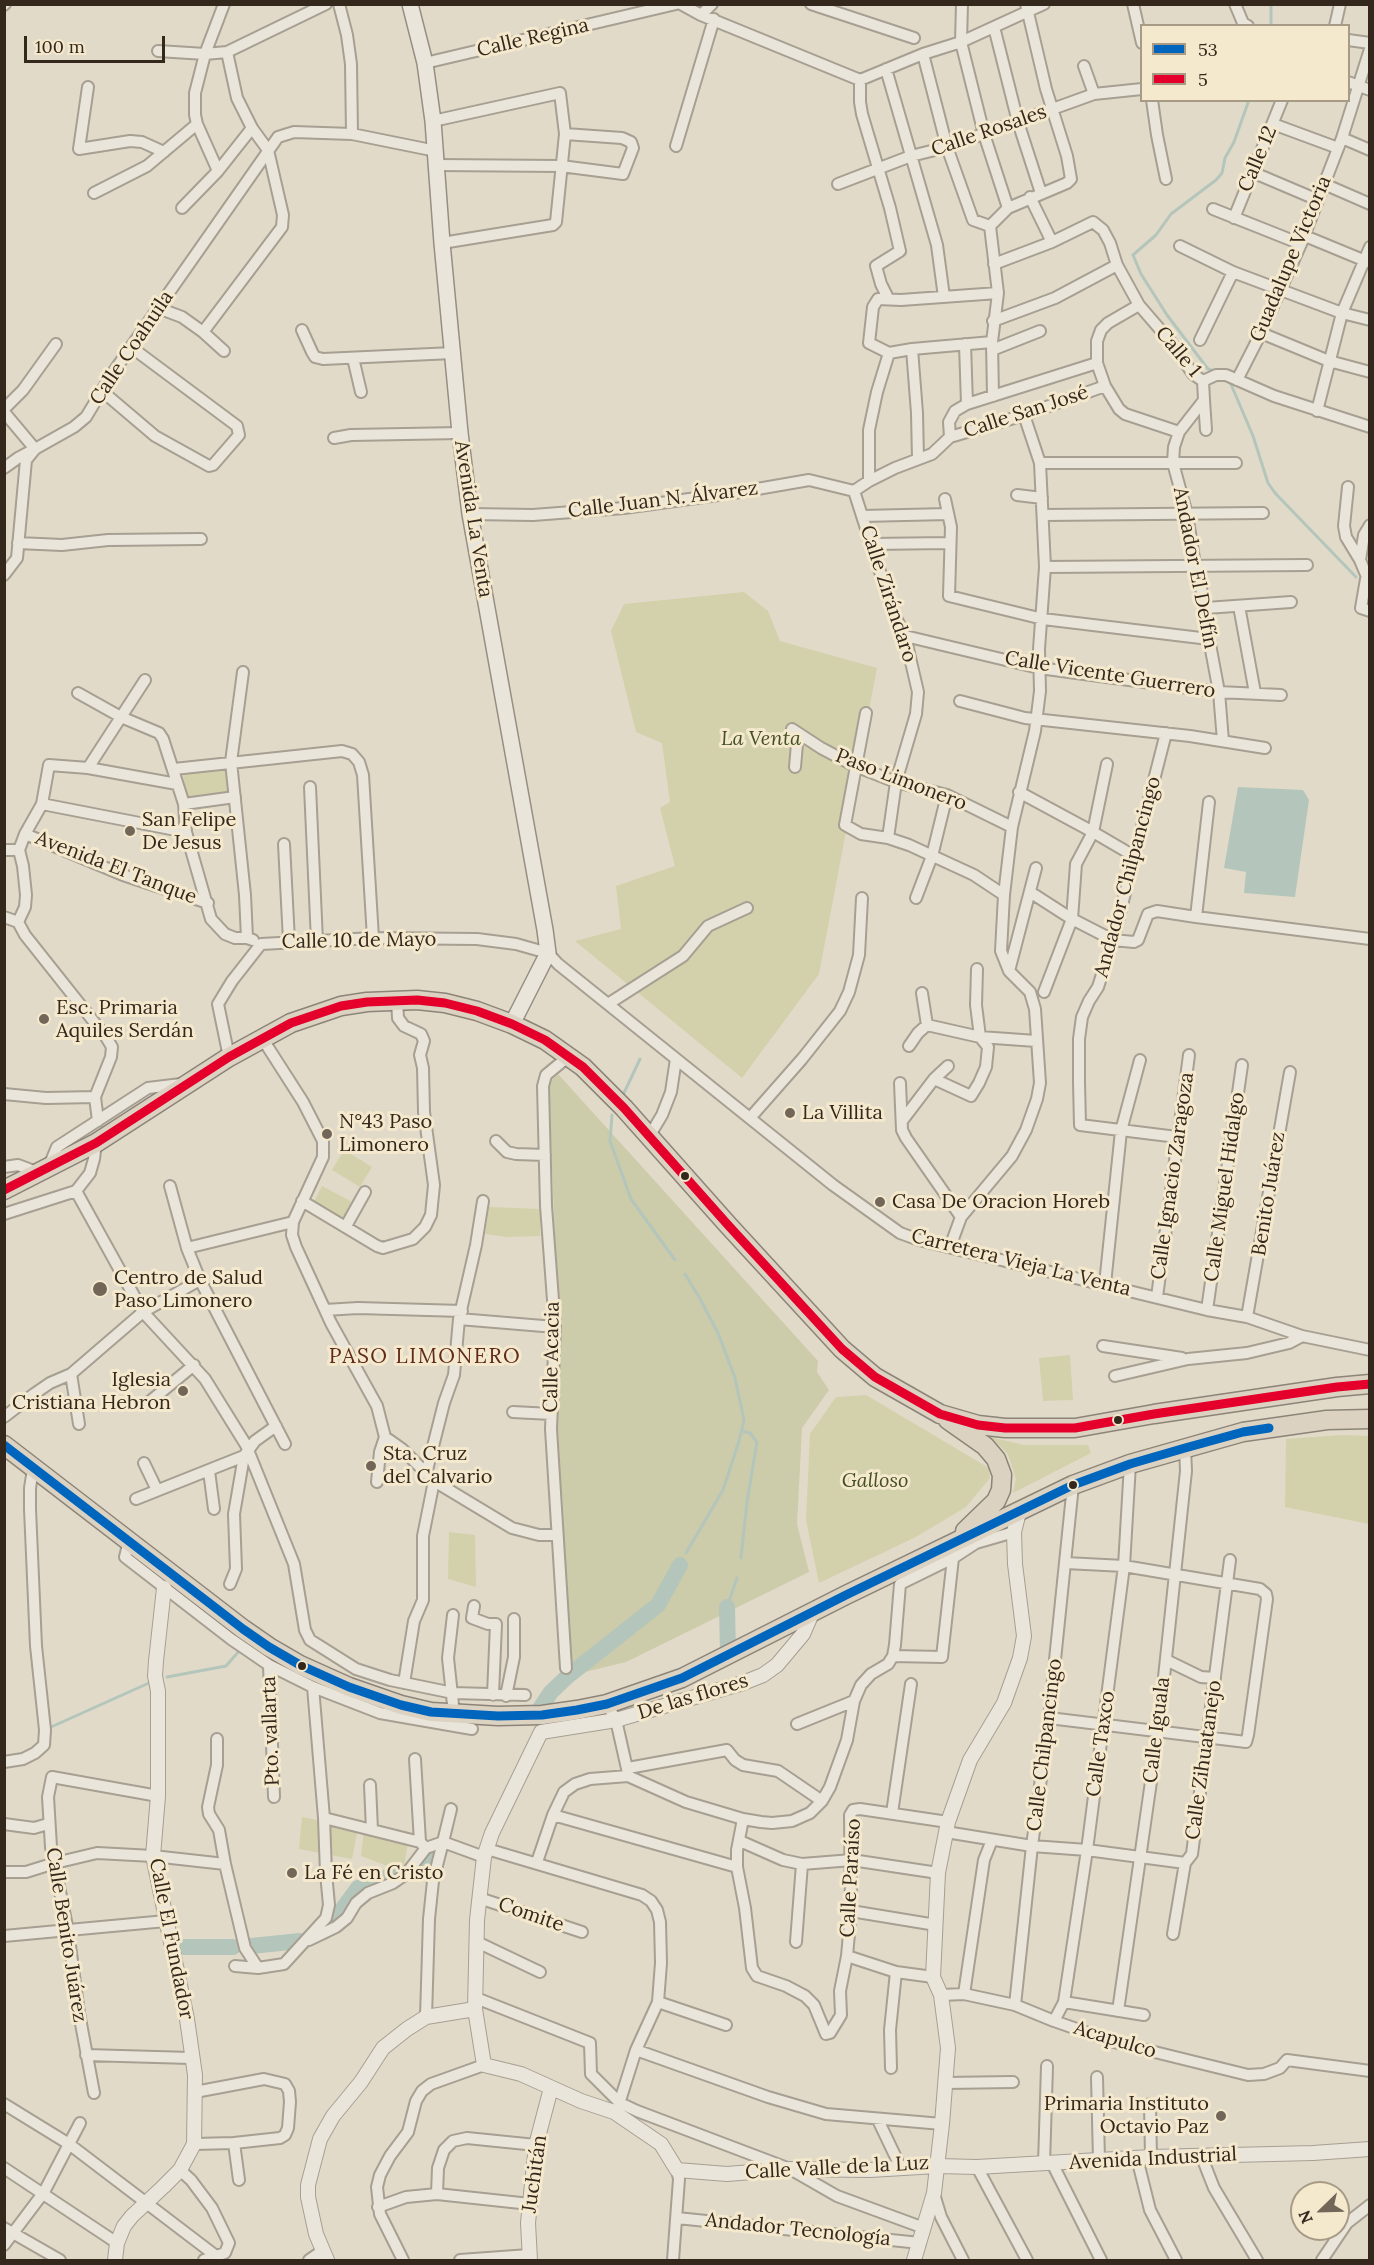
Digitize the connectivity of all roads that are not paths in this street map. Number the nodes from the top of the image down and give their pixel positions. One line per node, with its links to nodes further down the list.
1 (224, 4): 28 (street)
2 (326, 4): 27 (street)
3 (339, 4): 46 (street)
4 (410, 4): 30 (main road, Avenida La Venta)
5 (676, 4): 30 (street, Calle Regina)
6 (681, 4): 15 (street)
7 (712, 4): 15 (street)
8 (811, 4): 21 (street)
9 (962, 4): 23 (street)
10 (1044, 4): 14 (street)
11 (1133, 4): 20 (street)
12 (1235, 4): 17 (street)
13 (1340, 4): 18 (street)
14 (1028, 8): 19 (street); 40 (street)
15 (701, 15): 16 (street)
16 (714, 19): 33 (street); 50 (street)
17 (1246, 24)
18 (1335, 24)
19 (994, 27): 23 (street); 42 (street)
20 (1140, 34)
21 (914, 38)
22 (1350, 40): 24 (street)
23 (961, 42): 29 (street); 48 (street)
24 (1370, 43)
25 (1370, 49): 34 (street, Guadalupe Victoria)
26 (158, 51): 28 (street)
27 (227, 52): 28 (street); 45 (street)
28 (205, 54): 43 (street)
29 (923, 54): 32 (street); 51 (street)
30 (425, 63): 41 (main road, Avenida La Venta)
31 (1084, 66): 37 (street)
32 (886, 69): 33 (street); 55 (street)
33 (860, 80): 58 (street)
34 (1359, 86): 49 (street, Guadalupe Victoria)
35 (88, 87): 54 (street)
36 (1140, 89): 37 (street, Calle Rosales)
37 (1094, 94): 40 (street, Calle Rosales)
38 (1152, 102): 61 (street)
39 (1281, 102): 44 (street, Calle 12)
40 (1053, 109): 42 (street, Calle Rosales); 65 (street)
41 (433, 121): 47 (street); 56 (main road, Avenida La Venta)
42 (1018, 122): 48 (street, Calle Rosales); 65 (street)
43 (197, 124): 54 (street); 59 (street)
44 (1273, 124): 49 (street); 60 (street, Calle 12)
45 (252, 128): 52 (street); 59 (street)
46 (352, 134): 52 (street, Calle Coahuila); 56 (street, Calle Coahuila)
47 (565, 134): 57 (street); 57 (street)
48 (984, 134): 51 (street, Calle Rosales); 69 (street)
49 (1340, 143): 53 (street); 63 (street, Guadalupe Victoria)
50 (676, 146)
51 (947, 147): 55 (street, Calle Rosales); 72 (street)
52 (268, 150): 87 (street, Calle Coahuila); 93 (street)
53 (1370, 150)
54 (164, 152): 64 (street)
55 (911, 156): 58 (street, Calle Rosales); 84 (street)
56 (436, 158): 57 (street, Calle Coahuila); 75 (main road, Avenida La Venta)
57 (561, 166): 75 (street)
58 (879, 168): 62 (street, Calle Rosales); 85 (street)
59 (218, 171): 68 (street)
60 (1252, 172): 66 (street); 71 (street, Calle 12)
61 (1166, 179)
62 (838, 184)
63 (1324, 184): 66 (street, Guadalupe Victoria); 67 (street)
64 (94, 193)
65 (1036, 195): 69 (street); 74 (street)
66 (1318, 200): 73 (street, Guadalupe Victoria)
67 (1370, 204)
68 (182, 208)
69 (1008, 208): 72 (street)
70 (1213, 209): 71 (street)
71 (1234, 218): 73 (street)
72 (990, 226): 79 (street)
73 (1303, 240): 78 (street); 82 (street, Guadalupe Victoria)
74 (1052, 242): 79 (street); 80 (street)
75 (442, 243): 102 (main road, Avenida La Venta)
76 (1180, 246): 81 (street)
77 (1370, 247): 78 (street)
78 (1367, 262): 88 (street)
79 (994, 264): 83 (street)
80 (1117, 265): 86 (street, Calle 1); 90 (street)
81 (1233, 272): 82 (street); 95 (street)
82 (1280, 289): 88 (street); 94 (street, Guadalupe Victoria)
83 (998, 293): 84 (street); 90 (street)
84 (944, 297): 85 (street)
85 (888, 298): 103 (street)
86 (1139, 305): 106 (street); 109 (street, Calle 1)
87 (158, 308): 93 (street); 99 (street, Calle Coahuila)
88 (1342, 313): 89 (street); 105 (street)
89 (1370, 320)
90 (993, 321): 98 (street)
91 (302, 330): 104 (street)
92 (1040, 331): 98 (street)
93 (203, 332): 101 (street)
94 (1261, 333): 105 (street); 108 (street, Guadalupe Victoria)
95 (1200, 340)
96 (56, 344): 116 (street)
97 (965, 344): 98 (street); 100 (street); 115 (street)
98 (992, 346): 113 (street)
99 (131, 347): 111 (street, Calle Coahuila); 111 (street)
100 (912, 349): 103 (street); 126 (street)
101 (224, 351)
102 (453, 353): 104 (street); 122 (main road, Avenida La Venta)
103 (889, 353): 131 (street)
104 (353, 358): 112 (street)
105 (1329, 362): 107 (street); 117 (street)
106 (1097, 363): 110 (street); 113 (street)
107 (1370, 372)
108 (1238, 380): 109 (street); 117 (street)
109 (1203, 381): 114 (street, Calle 1)
110 (1105, 387): 118 (street, Calle San José); 121 (street)
111 (102, 391): 125 (street, Calle Coahuila)
112 (361, 392)
113 (993, 396): 115 (street)
114 (1204, 400): 120 (street); 121 (street, Calle 1)
115 (968, 404): 123 (street)
116 (4, 411): 125 (street)
117 (1317, 411): 119 (street)
118 (1024, 415): 123 (street, Calle San José); 127 (street)
119 (1370, 427)
120 (1206, 430)
121 (1179, 432): 128 (street, Andador El Delfín)
122 (460, 433): 124 (street); 138 (main road, Avenida La Venta)
123 (950, 437): 126 (street, Calle San José)
124 (334, 438)
125 (35, 449): 130 (street, Calle Coahuila); 145 (street)
126 (918, 459): 131 (street, Calle San José)
127 (1040, 463): 128 (street); 135 (street)
128 (1173, 464): 129 (street); 141 (street, Andador El Delfín)
129 (1236, 464)
130 (4, 468)
131 (869, 480): 133 (street, Calle San José)
132 (1348, 487): 148 (street)
133 (854, 491): 138 (street, Calle Juan N. Álvarez); 142 (street, Calle Zirándaro)
134 (1017, 495): 135 (street)
135 (1042, 498): 140 (street)
136 (945, 499): 139 (street)
137 (1263, 513): 141 (street)
138 (470, 514): 218 (main road, Avenida La Venta)
139 (948, 514): 142 (street); 146 (street)
140 (1042, 514): 141 (street); 151 (street)
141 (1187, 514): 149 (street, Andador El Delfín)
142 (862, 516): 147 (street, Calle Zirándaro)
143 (1370, 525): 148 (street)
144 (201, 539): 145 (street)
145 (18, 543): 152 (street)
146 (949, 543): 147 (street); 158 (street)
147 (870, 544): 159 (street, Calle Zirándaro)
148 (1360, 560): 153 (street)
149 (1195, 565): 150 (street); 151 (street); 156 (street, Andador El Delfín)
150 (1307, 565)
151 (1046, 567): 158 (street)
152 (4, 576)
153 (1368, 582): 157 (street)
154 (1291, 602): 155 (street)
155 (1239, 606): 156 (street); 166 (street)
156 (1206, 608): 160 (street, Andador El Delfín)
157 (1365, 609)
158 (1043, 619): 160 (street); 161 (street)
159 (904, 636): 161 (street, Calle Vicente Guerrero); 181 (street, Calle Zirándaro)
160 (1209, 639): 164 (street, Andador El Delfín)
161 (1039, 668): 164 (street, Calle Vicente Guerrero); 171 (street)
162 (243, 672): 175 (street)
163 (145, 680): 170 (street)
164 (1219, 692): 166 (street, Calle Vicente Guerrero); 173 (street, Andador El Delfín)
165 (78, 693): 170 (street)
166 (1255, 693): 167 (street, Calle Vicente Guerrero)
167 (1281, 695)
168 (960, 701): 171 (street)
169 (866, 712): 177 (street)
170 (121, 717): 179 (street); 180 (street)
171 (1036, 719): 172 (street); 184 (street)
172 (1166, 733): 173 (street); 199 (street, Andador Chilpancingo)
173 (1223, 741): 174 (street)
174 (1265, 748)
175 (231, 762): 180 (street); 186 (street); 212 (street)
176 (1107, 764): 192 (street)
177 (855, 766): 178 (street, Paso Limonero); 181 (street, Paso Limonero); 194 (street)
178 (795, 767)
179 (88, 768): 182 (street); 188 (street)
180 (174, 769): 182 (street)
181 (896, 782): 185 (street, Paso Limonero); 194 (street, Calle Zirándaro)
182 (177, 784): 189 (street)
183 (310, 786): 216 (street)
184 (1019, 792): 190 (street); 192 (street)
185 (947, 795): 190 (street, Paso Limonero); 198 (street)
186 (235, 797): 189 (street); 211 (street)
187 (1209, 802): 208 (street)
188 (42, 804): 191 (street); 193 (street)
189 (184, 804): 191 (street)
190 (1012, 827): 202 (street)
191 (186, 832): 205 (street)
192 (1093, 832): 199 (street); 209 (street)
193 (25, 834): 197 (street); 205 (street, Avenida El Tanque)
194 (888, 838): 198 (street)
195 (284, 844): 215 (street)
196 (4, 850): 197 (street)
197 (19, 850): 210 (street)
198 (932, 856): 202 (street); 204 (street)
199 (1134, 856): 214 (street, Andador Chilpancingo)
200 (1036, 868): 201 (street)
201 (1030, 892): 209 (street); 220 (street)
202 (1004, 895): 220 (street)
203 (862, 898): 244 (street)
204 (916, 898)
205 (208, 903): 211 (street)
206 (747, 908): 224 (street)
207 (4, 917): 210 (street)
208 (1196, 917): 213 (street); 214 (street)
209 (1072, 919): 214 (street); 221 (street)
210 (18, 922): 243 (street)
211 (247, 938): 217 (street)
212 (374, 938): 216 (street, Calle 10 de Mayo); 218 (street, Calle 10 de Mayo)
213 (1370, 939)
214 (1113, 940): 247 (street, Andador Chilpancingo)
215 (289, 941): 216 (street, Calle 10 de Mayo); 217 (street, Calle 10 de Mayo)
216 (317, 941)
217 (261, 944): 233 (street, Calle 10 de Mayo)
218 (548, 953): 224 (street, Carretera Vieja La Venta); 225 (main road)
219 (977, 969): 227 (street)
220 (1009, 971): 229 (street)
221 (1044, 992)
222 (922, 993): 226 (street)
223 (396, 1000): 225 (highway); 228 (highway); 264 (street)
224 (608, 1004): 234 (street, Carretera Vieja La Venta)
225 (512, 1024): 232 (highway)
226 (927, 1025): 227 (street); 230 (street)
227 (980, 1037): 229 (street); 239 (street)
228 (262, 1038): 233 (highway); 259 (street)
229 (1036, 1041): 262 (street)
230 (909, 1046)
231 (1189, 1055): 249 (street, Calle Ignacio Zaragoza)
232 (569, 1056): 248 (highway); 252 (street, Calle Acacia)
233 (229, 1058): 240 (highway)
234 (676, 1059): 244 (street, Carretera Vieja La Venta); 248 (street)
235 (1140, 1060): 247 (street)
236 (1242, 1065): 271 (street, Calle Miguel Hidalgo)
237 (948, 1066): 239 (street)
238 (1290, 1072): 274 (street, Benito Juárez)
239 (934, 1079): 246 (street)
240 (190, 1082): 245 (street); 251 (highway)
241 (900, 1083): 246 (street)
242 (4, 1094): 243 (street)
243 (95, 1097): 245 (street)
244 (750, 1118): 265 (street, Carretera Vieja La Venta)
245 (98, 1121): 254 (street)
246 (902, 1121): 262 (street)
247 (1121, 1131): 249 (street); 268 (street)
248 (650, 1135): 287 (highway)
249 (1177, 1137): 269 (street, Calle Ignacio Zaragoza)
250 (496, 1141): 252 (street)
251 (96, 1143): 254 (highway); 257 (street)
252 (545, 1155): 275 (street, Calle Acacia)
253 (4, 1167): 254 (street)
254 (43, 1171): 256 (highway)
255 (170, 1186): 266 (street)
256 (4, 1190)
257 (76, 1191): 261 (street); 272 (street)
258 (365, 1192): 264 (street)
259 (302, 1201): 263 (street); 264 (street)
260 (483, 1202): 273 (street)
261 (4, 1214)
262 (960, 1217): 265 (street)
263 (293, 1222): 266 (street); 270 (street)
264 (346, 1226)
265 (950, 1247): 268 (street, Carretera Vieja La Venta)
266 (187, 1248): 267 (street)
267 (200, 1280): 272 (street); 291 (street)
268 (1106, 1284): 269 (street, Carretera Vieja La Venta)
269 (1157, 1297): 271 (street, Carretera Vieja La Venta)
270 (325, 1310): 273 (street); 292 (street)
271 (1207, 1310): 274 (street, Carretera Vieja La Venta)
272 (143, 1312): 280 (street); 281 (street)
273 (460, 1315): 275 (street); 301 (street)
274 (1247, 1317): 276 (street, Carretera Vieja La Venta)
275 (555, 1327): 286 (street, Calle Acacia)
276 (1302, 1336): 278 (street, Carretera Vieja La Venta); 279 (street)
277 (1103, 1346): 279 (street)
278 (1370, 1350)
279 (1188, 1359): 282 (street)
280 (194, 1365): 284 (street); 296 (street)
281 (71, 1374): 288 (street); 290 (street)
282 (1115, 1376)
283 (1370, 1384): 287 (highway)
284 (148, 1403)
285 (513, 1412): 286 (street)
286 (551, 1414): 309 (street, Calle Acacia)
287 (940, 1414): 311 (highway)
288 (4, 1417)
289 (1370, 1419): 295 (highway)
290 (79, 1424)
291 (276, 1426): 293 (street); 296 (street)
292 (385, 1437): 301 (street); 302 (street)
293 (285, 1444)
294 (4, 1445): 299 (highway)
295 (1185, 1448): 298 (highway); 315 (street, Calle Iguala)
296 (246, 1453): 300 (street); 317 (street); 328 (street)
297 (144, 1463): 304 (street)
298 (1130, 1464): 303 (highway); 314 (street, Calle Taxco)
299 (33, 1469): 310 (highway); 346 (street)
300 (209, 1471): 304 (street); 306 (street)
301 (430, 1477): 309 (street); 328 (street)
302 (377, 1482)
303 (1073, 1485): 307 (highway); 313 (street, Calle Chilpancingo)
304 (156, 1490): 305 (street)
305 (136, 1499)
306 (214, 1509)
307 (1019, 1512): 308 (street, Calle Valle de la Luz); 311 (highway)
308 (1014, 1532): 311 (street); 359 (street, Calle Valle de la Luz)
309 (557, 1535): 326 (street, Calle Acacia)
310 (129, 1541): 318 (street); 337 (highway)
311 (952, 1551): 320 (highway); 323 (street); 323 (street)
312 (1230, 1560): 316 (street, Calle Zihuatanejo)
313 (1066, 1563): 314 (street); 338 (street, Calle Chilpancingo)
314 (1124, 1566): 315 (street); 340 (street, Calle Taxco)
315 (1175, 1574): 316 (street); 324 (street, Calle Iguala)
316 (1226, 1583): 327 (street, Calle Zihuatanejo); 343 (street)
317 (230, 1584)
318 (164, 1588): 325 (street); 349 (street, Calle El Fundador)
319 (474, 1606): 332 (street)
320 (813, 1611): 336 (highway); 336 (street, De las flores)
321 (453, 1615): 331 (street)
322 (514, 1619): 334 (street)
323 (893, 1656): 335 (street)
324 (1166, 1660): 327 (street); 342 (street, Calle Iguala)
325 (269, 1665): 330 (street); 350 (street, Pto. vallarta)
326 (566, 1668)
327 (1215, 1678): 343 (street, Calle Zihuatanejo)
328 (404, 1683): 331 (street)
329 (911, 1684): 353 (street)
330 (313, 1687): 341 (street); 355 (street)
331 (453, 1693): 332 (street); 337 (street)
332 (493, 1695): 334 (street)
333 (525, 1695): 334 (street)
334 (506, 1696)
335 (854, 1701): 339 (street); 351 (street)
336 (611, 1712): 337 (highway); 347 (street); 367 (street, De las flores)
337 (454, 1714)
338 (1049, 1718): 340 (street); 365 (street, Calle Chilpancingo)
339 (797, 1724)
340 (1104, 1724): 342 (street); 366 (street, Calle Taxco)
341 (472, 1729)
342 (1158, 1733): 343 (street); 369 (street, Calle Iguala)
343 (1208, 1737): 373 (street, Calle Zihuatanejo)
344 (217, 1739): 374 (street)
345 (415, 1759): 364 (street)
346 (4, 1762)
347 (628, 1772): 351 (street); 354 (street); 356 (street)
348 (370, 1785): 360 (street)
349 (158, 1796): 358 (street, Calle Benito Juárez); 368 (street, Calle El Fundador)
350 (274, 1797)
351 (822, 1801): 356 (street)
352 (451, 1809): 363 (street)
353 (892, 1813): 359 (street, Calle Paraíso); 370 (street, Calle Paraíso)
354 (553, 1815): 371 (street); 376 (street)
355 (324, 1818): 360 (street); 387 (street)
356 (743, 1819): 362 (street)
357 (4, 1824): 358 (street)
358 (48, 1824): 372 (street, Calle Benito Juárez)
359 (947, 1827): 361 (street, Calle Paraíso); 378 (street, Calle Valle de la Luz)
360 (372, 1830): 364 (street)
361 (993, 1840): 365 (street, Calle Paraíso); 396 (street)
362 (740, 1841): 375 (street); 376 (street)
363 (443, 1842): 364 (street); 367 (street); 404 (street)
364 (423, 1845): 387 (street)
365 (1032, 1846): 366 (street, Calle Paraíso); 401 (street, Calle Chilpancingo)
366 (1087, 1850): 369 (street, Calle Paraíso); 399 (street, Calle Taxco)
367 (486, 1853): 371 (street); 379 (street)
368 (153, 1856): 372 (street); 374 (street); 381 (street, Calle El Fundador)
369 (1139, 1857): 373 (street, Calle Paraíso); 402 (street, Calle Iguala)
370 (852, 1860): 375 (street); 378 (street); 380 (street, Calle Paraíso)
371 (537, 1862): 398 (street)
372 (55, 1863): 377 (street); 383 (street, Calle Benito Juárez)
373 (1185, 1863): 385 (street, Calle Zihuatanejo)
374 (225, 1864): 392 (street)
375 (802, 1864): 389 (street)
376 (737, 1867): 390 (street, Calle Paraíso)
377 (4, 1872)
378 (938, 1874): 382 (street, Calle Valle de la Luz)
379 (479, 1898): 384 (street, Comite); 388 (street)
380 (851, 1911): 382 (street); 390 (street, Calle Paraíso)
381 (166, 1921): 383 (street); 409 (street, Calle El Fundador)
382 (936, 1925): 395 (street, Calle Valle de la Luz)
383 (68, 1931): 386 (street); 408 (street, Calle Benito Juárez)
384 (582, 1932)
385 (1173, 1934)
386 (4, 1936)
387 (306, 1942): 392 (street)
388 (477, 1942): 393 (street); 400 (street)
389 (796, 1942)
390 (846, 1956): 394 (street)
391 (235, 1965): 392 (street)
392 (258, 1968)
393 (540, 1972)
394 (896, 1972): 395 (street); 412 (street)
395 (933, 1977): 397 (street, Calle Valle de la Luz)
396 (964, 1994): 397 (street, Acapulco); 401 (street, Acapulco)
397 (941, 1995): 416 (street, Calle Valle de la Luz)
398 (658, 2002): 406 (street); 407 (street)
399 (1064, 2002): 402 (street); 405 (street, Calle Taxco)
400 (475, 2004): 404 (street); 410 (street); 422 (street)
401 (1015, 2005): 405 (street, Acapulco)
402 (1118, 2011): 403 (street)
403 (1144, 2015)
404 (426, 2017): 456 (street)
405 (1054, 2021): 413 (street, Acapulco)
406 (726, 2025)
407 (636, 2050): 422 (street); 423 (street)
408 (86, 2055): 409 (street); 419 (street, Calle Benito Juárez)
409 (191, 2058): 418 (street, Calle El Fundador)
410 (484, 2066): 417 (street); 449 (street)
411 (1047, 2066): 434 (street)
412 (891, 2068)
413 (1370, 2071)
414 (1097, 2077): 433 (street)
415 (1013, 2082): 416 (street)
416 (945, 2083): 425 (street, Calle Valle de la Luz)
417 (551, 2088): 422 (street); 429 (street, Juchitán)
418 (195, 2092): 427 (street, Calle El Fundador); 428 (street)
419 (94, 2093)
420 (4, 2104): 426 (street)
421 (1150, 2104): 432 (street)
422 (617, 2107): 439 (street); 441 (street)
423 (878, 2120): 425 (street); 438 (street)
424 (80, 2123): 426 (street)
425 (942, 2124): 435 (street, Calle Valle de la Luz)
426 (69, 2144): 443 (street); 446 (street)
427 (194, 2144): 428 (street); 440 (street, Calle El Fundador)
428 (234, 2144): 442 (street)
429 (536, 2145): 445 (street); 447 (street, Juchitán)
430 (1370, 2149): 431 (street, Avenida Industrial)
431 (1201, 2155): 432 (street, Avenida Industrial); 470 (street)
432 (1144, 2158): 433 (street, Avenida Industrial); 469 (street)
433 (1099, 2161): 434 (street, Avenida Industrial)
434 (1048, 2164): 436 (street, Avenida Industrial); 468 (street)
435 (937, 2166): 436 (street, Avenida Industrial); 438 (street, Calle Valle de la Luz); 444 (street)
436 (977, 2167): 467 (street)
437 (4, 2168): 443 (street)
438 (901, 2168): 439 (street, Calle Valle de la Luz)
439 (790, 2169): 441 (street, Calle Valle de la Luz); 451 (street)
440 (180, 2170): 446 (street, Calle El Fundador); 458 (street)
441 (677, 2170): 450 (street)
442 (239, 2180)
443 (44, 2192): 452 (street); 453 (street)
444 (934, 2193): 451 (street); 466 (street)
445 (436, 2194): 447 (street); 449 (street)
446 (147, 2202): 453 (street, Calle El Fundador); 458 (street)
447 (530, 2204): 457 (street, Juchitán)
448 (1370, 2205): 471 (street)
449 (378, 2207): 462 (street)
450 (677, 2218): 454 (street, Andador Tecnología); 464 (street)
451 (924, 2228): 454 (street)
452 (9, 2231): 455 (street); 459 (street)
453 (117, 2243): 460 (street, Calle El Fundador)
454 (920, 2243): 465 (street)
455 (4, 2245)
456 (324, 2256): 461 (street)
457 (529, 2258): 463 (street)
458 (208, 2259)
459 (60, 2260)
460 (115, 2260)
461 (309, 2260)
462 (403, 2260)
463 (460, 2260)
464 (673, 2260)
465 (914, 2260)
466 (963, 2260)
467 (1027, 2260)
468 (1101, 2260)
469 (1176, 2260)
470 (1257, 2260)
471 (1322, 2260)

